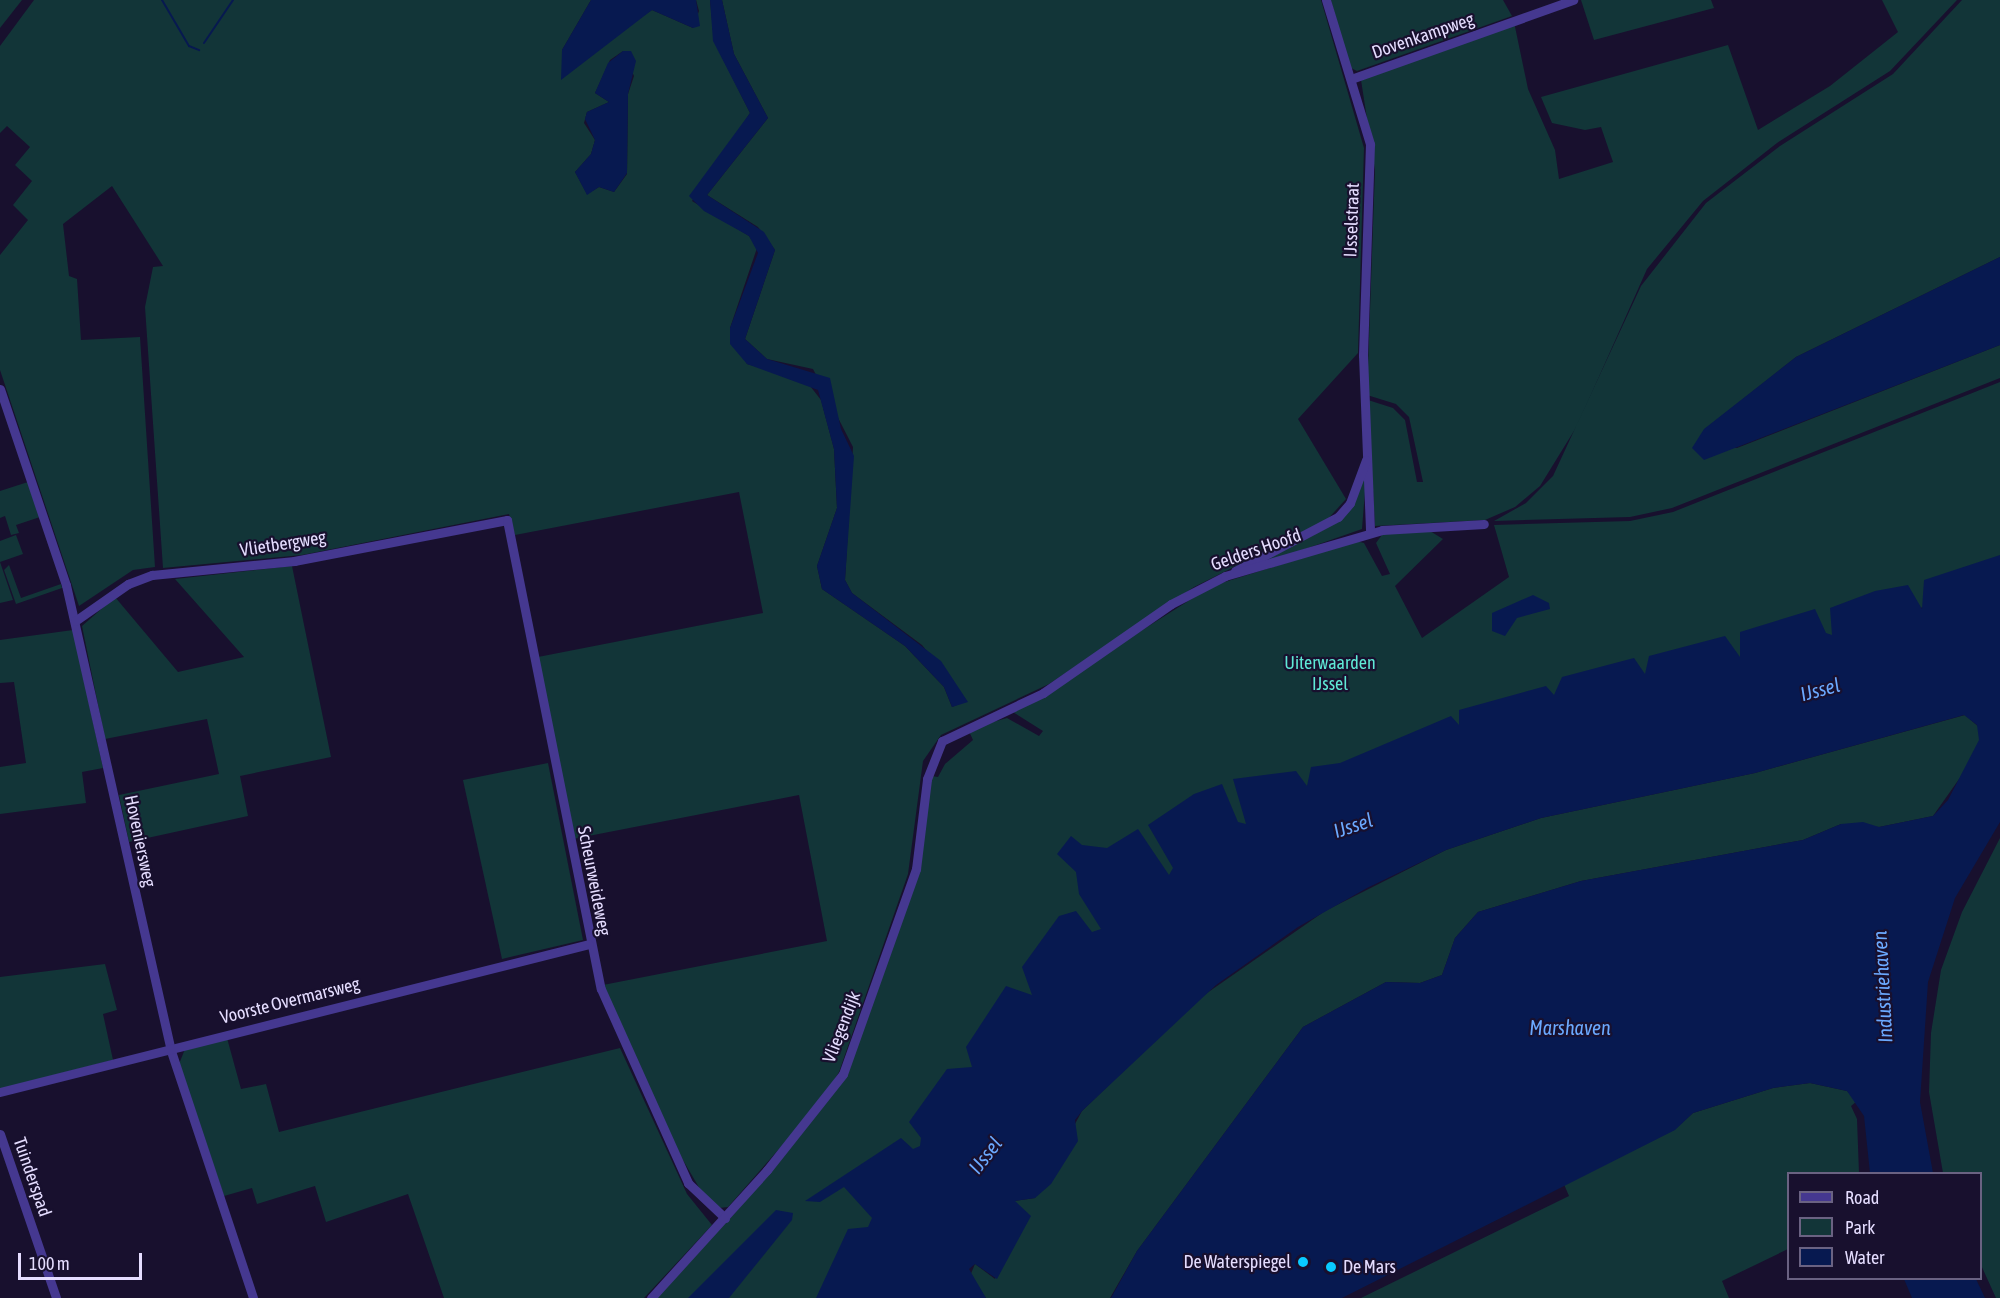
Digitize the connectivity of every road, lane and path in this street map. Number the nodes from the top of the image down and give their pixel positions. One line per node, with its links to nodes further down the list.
1 (1326, 0): 3 (street, IJsselstraat)
2 (1573, 0): 3 (street, Dovenkampweg)
3 (1351, 79): 5 (street, IJsselstraat)
4 (0, 389): 10 (street, Hoveniersweg)
5 (1369, 449): 8 (street, IJsselstraat); 9 (street, IJsselstraat)
6 (507, 520): 10 (street, Vlietbergweg); 12 (street, Scheurweideweg)
7 (1484, 524): 8 (street, Gelders Hoofd)
8 (1370, 533): 9 (street, Gelders Hoofd)
9 (1225, 576): 11 (street, Gelders Hoofd)
10 (75, 621): 13 (street, Hoveniersweg)
11 (969, 724): 16 (street, Vliegendijk)
12 (590, 944): 13 (street, Voorste Overmarsweg); 16 (street, Scheurweideweg)
13 (170, 1048): 14 (street, Voorste Overmarsweg); 18 (street, Hoveniersweg)
14 (0, 1092)
15 (0, 1134): 17 (street, Tuinderspad)
16 (725, 1218): 19 (street, Vliegendijk)
17 (56, 1298)
18 (253, 1298)
19 (651, 1298)

